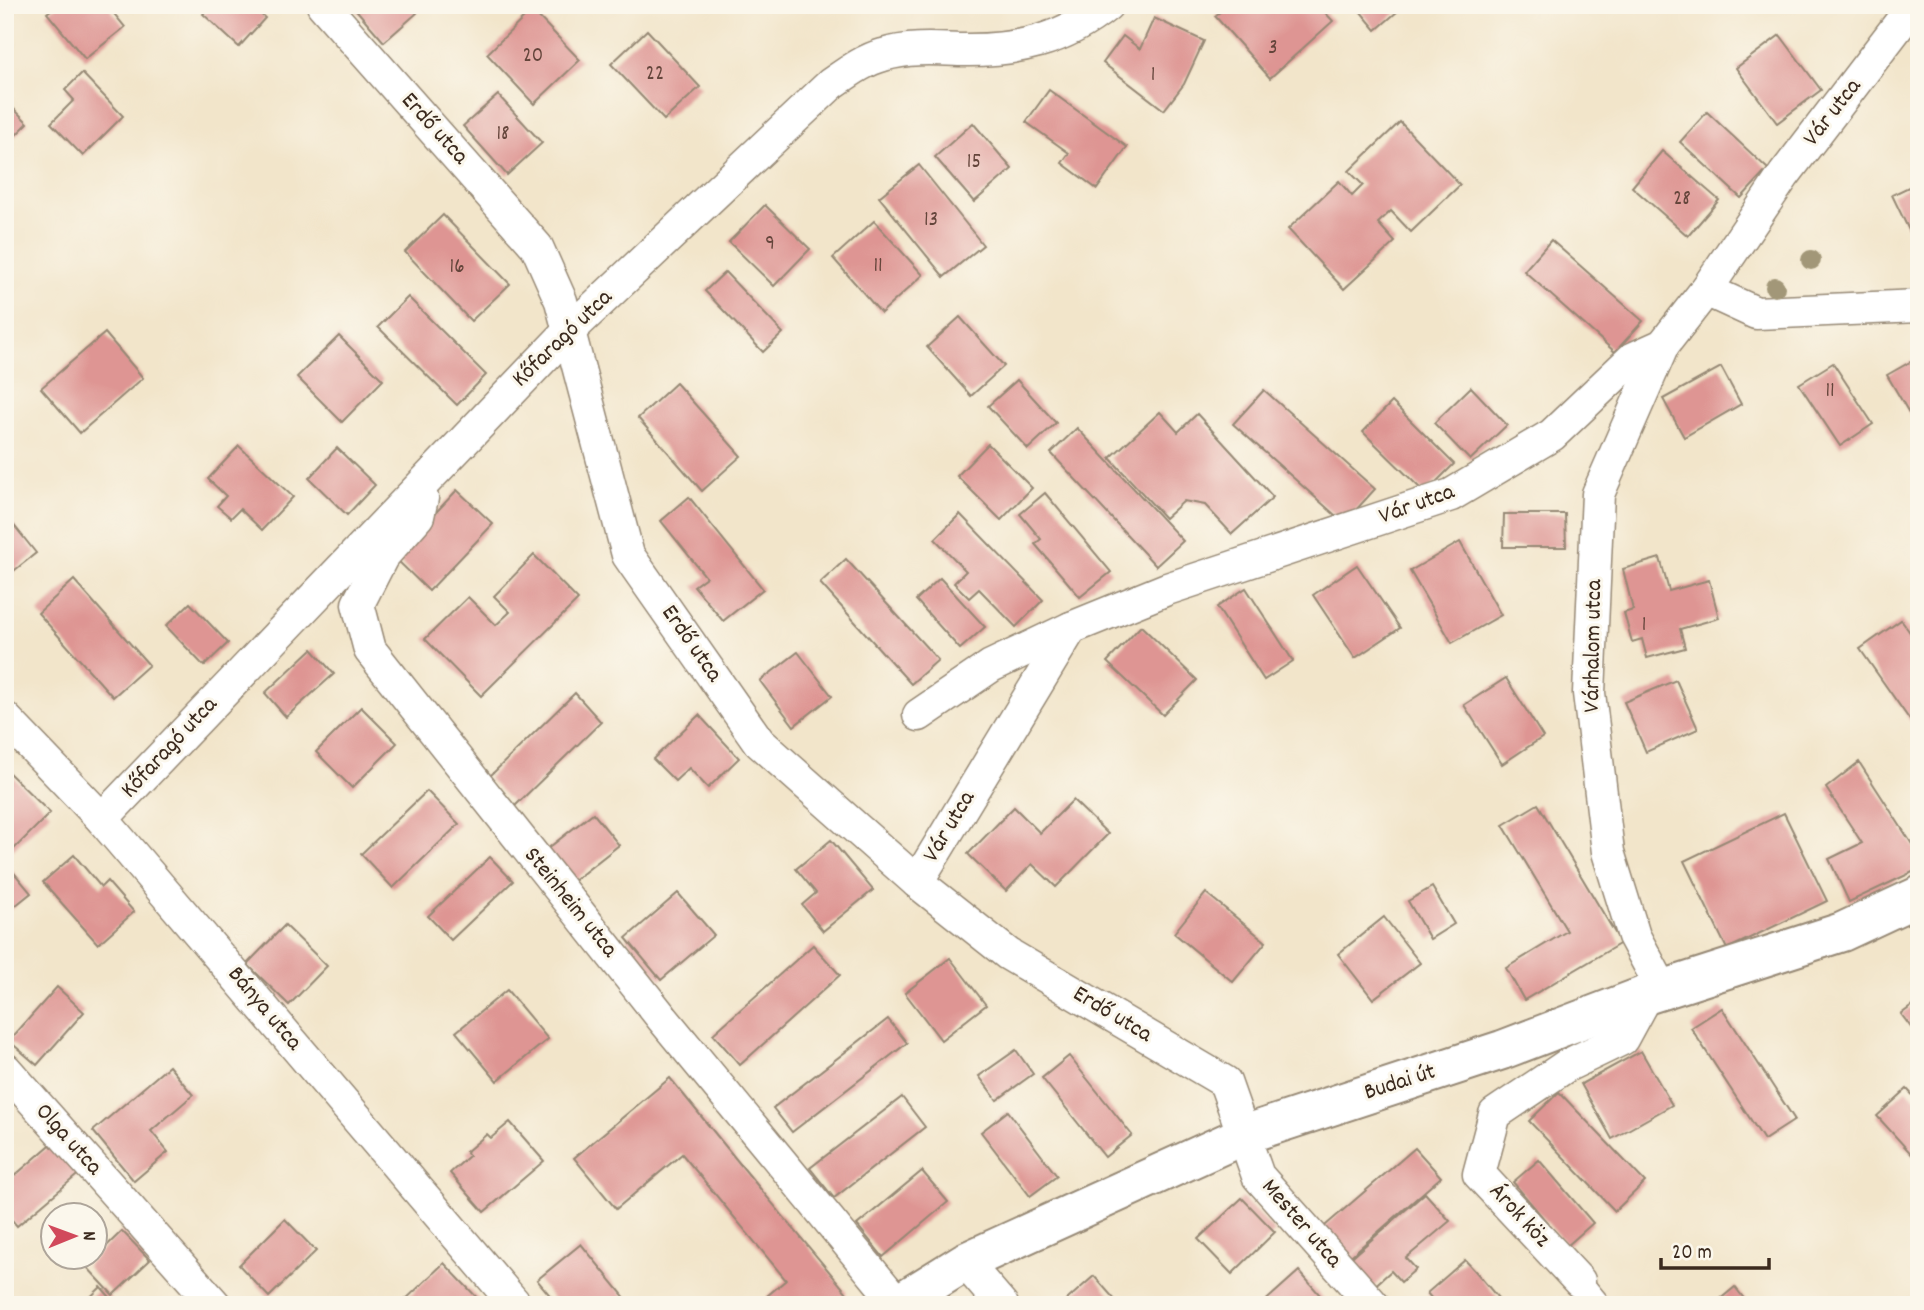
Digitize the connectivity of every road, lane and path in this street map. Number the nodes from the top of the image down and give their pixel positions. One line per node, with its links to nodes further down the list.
1 (323, 5): 6 (street, Erdő utca)
2 (1107, 5): 6 (street, Kőfaragó utca)
3 (1914, 5): 4 (street, Vár utca)
4 (1706, 290): 5 (street); 7 (street, Vár utca)
5 (1919, 306)
6 (570, 330): 8 (street, Kőfaragó utca); 13 (street, Erdő utca)
7 (1663, 345): 9 (street, Vár utca); 15 (street, Várhalom utca)
8 (427, 477): 12 (street, Kőfaragó utca); 20 (street, Steinheim utca)
9 (1071, 628): 10 (street, Vár utca); 13 (street, Vár utca)
10 (919, 715)
11 (5, 718): 12 (street, Bánya utca)
12 (102, 819): 22 (street, Bánya utca)
13 (917, 882): 17 (street, Erdő utca)
14 (1919, 896): 15 (street, Budai út)
15 (1655, 992): 17 (street, Budai út); 19 (street, Árok köz)
16 (5, 1069): 21 (street, Olga utca)
17 (1246, 1134): 18 (street, Budai út); 24 (street, Mester utca)
18 (965, 1262): 20 (street, Budai út); 23 (street)
19 (1579, 1280): 25 (street, Árok köz)
20 (897, 1304)
21 (215, 1305)
22 (516, 1305)
23 (1002, 1305)
24 (1373, 1305)
25 (1599, 1305)

